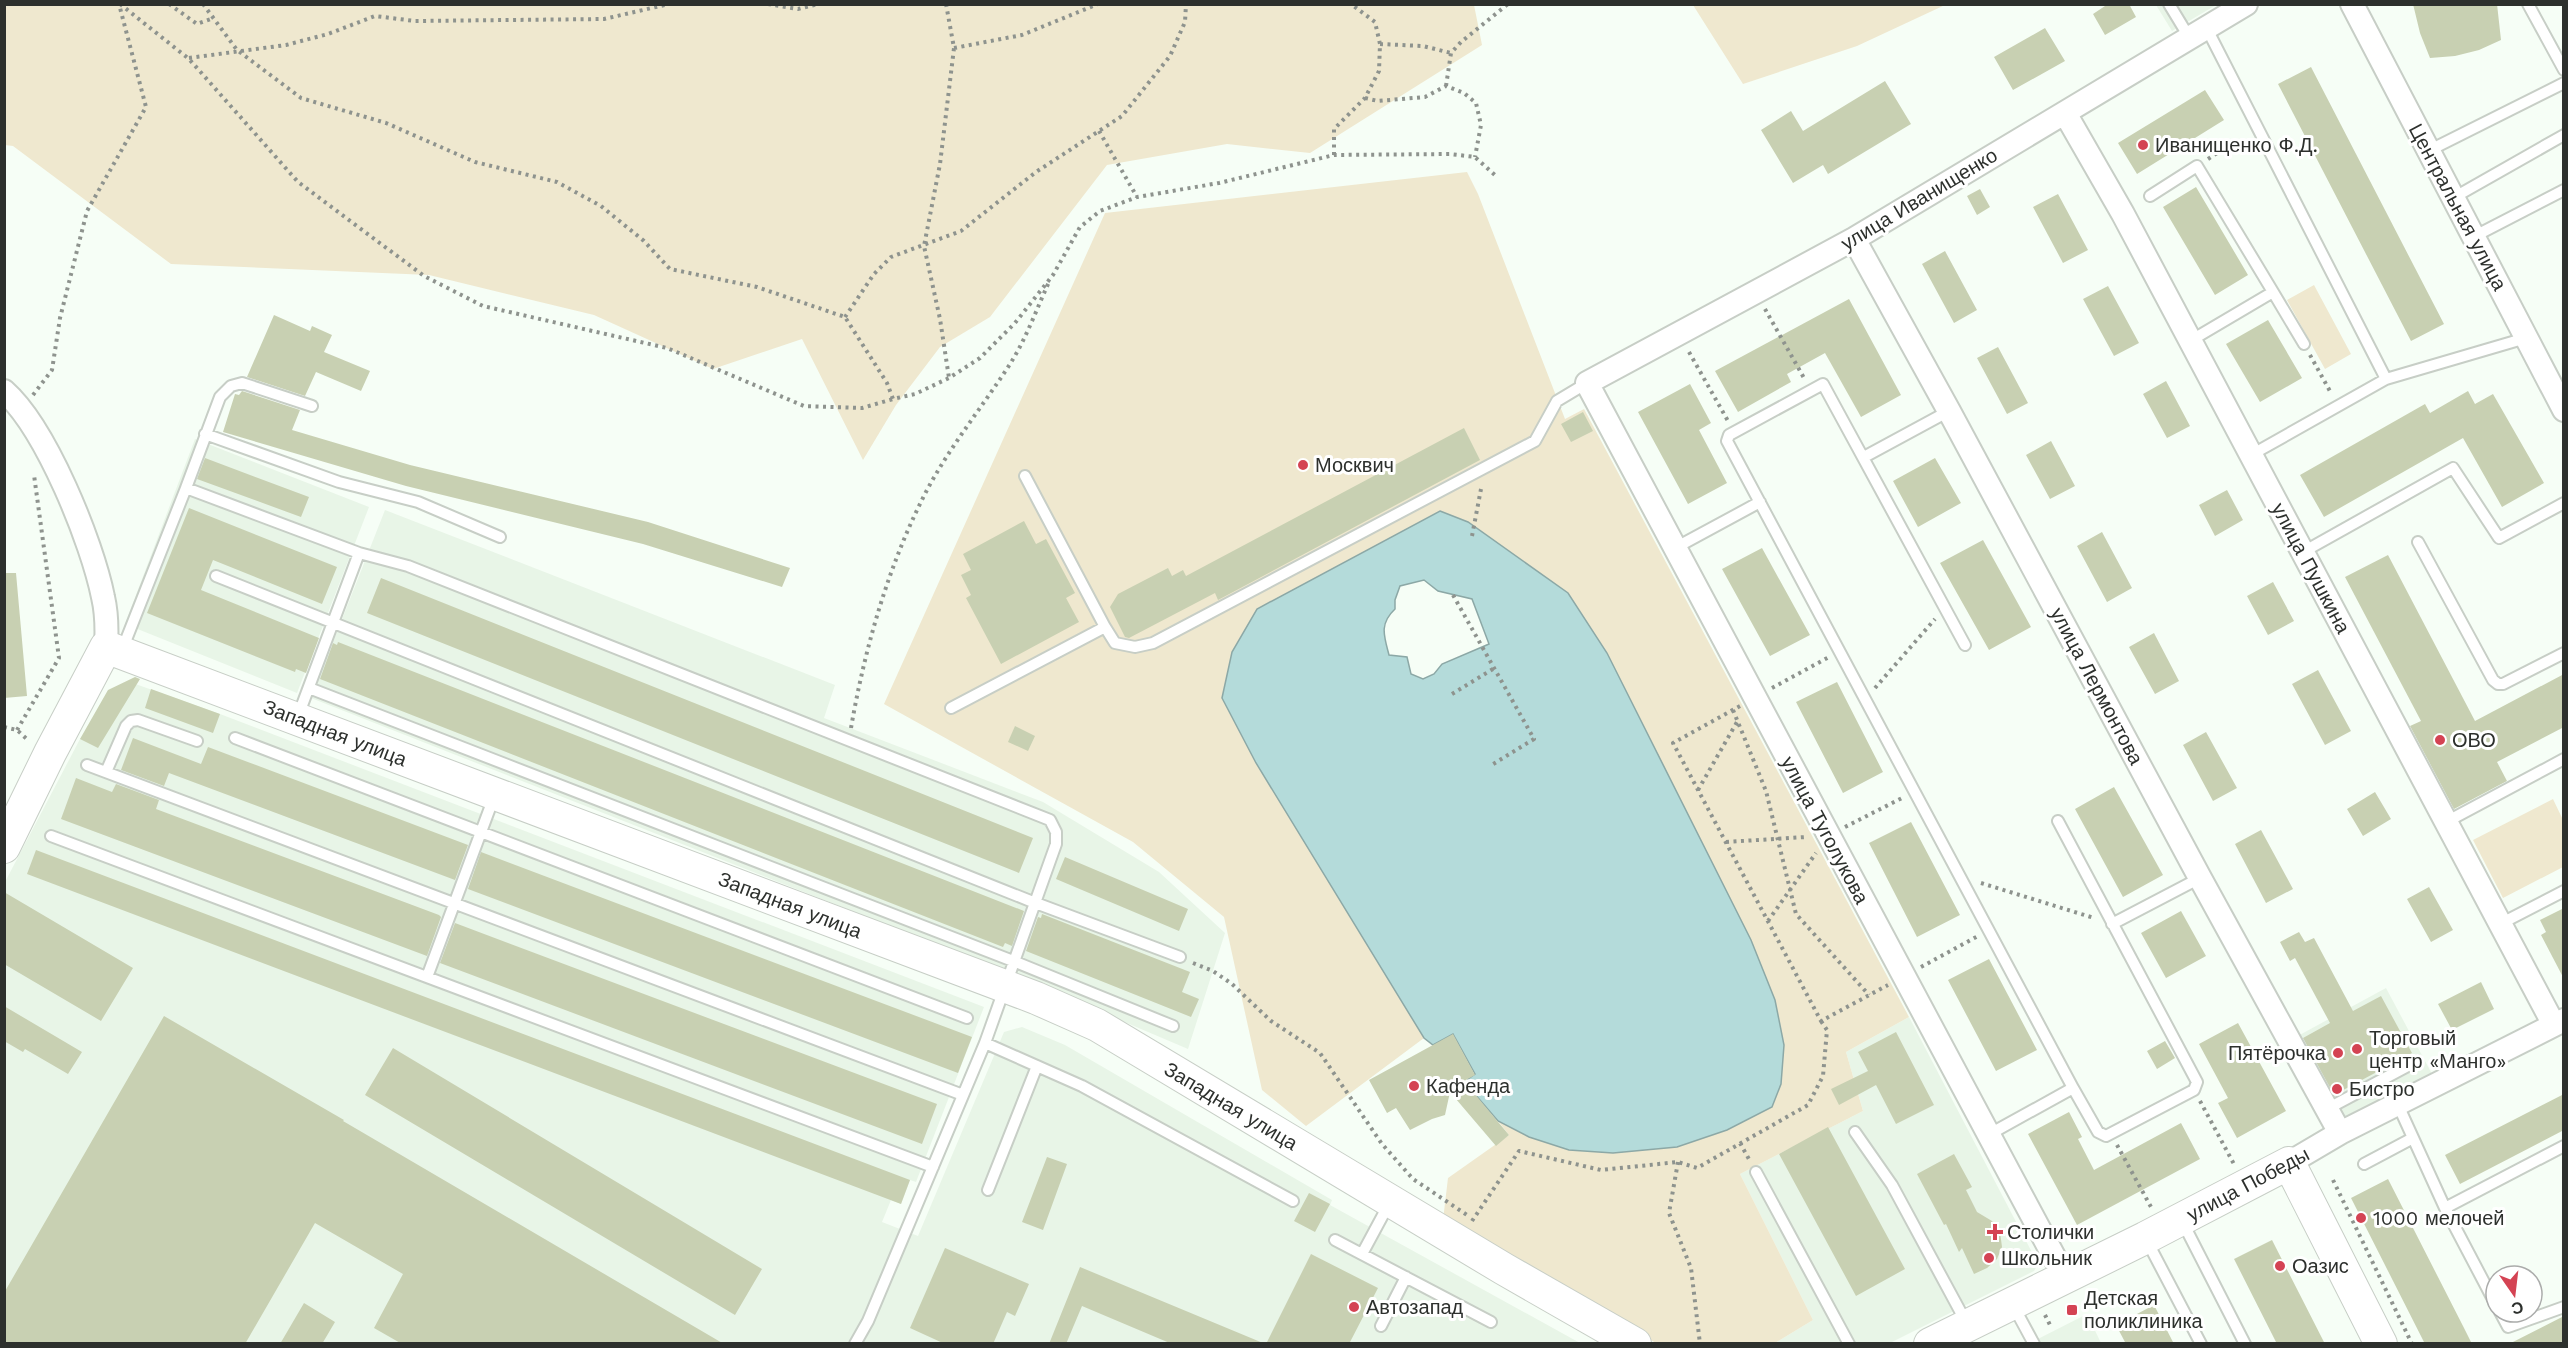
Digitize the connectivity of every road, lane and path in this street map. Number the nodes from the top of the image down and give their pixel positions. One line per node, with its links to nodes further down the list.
1 (120, 4): 22 (path); 59 (path)
2 (169, 4): 16 (path)
3 (202, 4): 16 (path)
4 (669, 4): 20 (path)
5 (768, 4): 6 (path)
6 (818, 4)
7 (946, 4): 19 (path)
8 (1098, 4): 19 (path)
9 (1186, 4): 28 (path)
10 (1351, 4): 18 (path)
11 (1508, 4): 21 (path)
12 (2169, 4): 17 (lane)
13 (2246, 4): 17 (street, улица Иванищенко)
14 (2352, 4): 31 (street, Центральная улица)
15 (2528, 4): 23 (lane)
16 (214, 18): 20 (path)
17 (2198, 32): 27 (street, улица Иванищенко); 52 (lane)
18 (1380, 44): 21 (path); 26 (path)
19 (954, 48): 42 (path)
20 (237, 50): 22 (path); 46 (path)
21 (1451, 53): 25 (path)
22 (189, 59): 56 (path)
23 (2564, 70)
24 (2564, 83): 31 (lane)
25 (1446, 86): 26 (path); 33 (path)
26 (1365, 98): 32 (path)
27 (2065, 113): 41 (street, улица Иванищенко); 48 (street, улица Пушкина)
28 (1099, 131): 38 (path); 42 (path)
29 (2564, 135): 39 (lane)
30 (2231, 144): 34 (path)
31 (2428, 151): 39 (street, Центральная улица)
32 (1334, 155): 33 (path); 38 (path)
33 (1475, 157): 35 (path)
34 (2197, 166): 37 (lane); 44 (lane)
35 (1497, 177)
36 (2564, 190): 40 (lane)
37 (2150, 196)
38 (1137, 197): 43 (path)
39 (2452, 198): 40 (street, Центральная улица)
40 (2473, 237): 47 (street, Центральная улица)
41 (1854, 239): 53 (street, улица Иванищенко); 61 (street, улица Лермонтова)
42 (924, 246): 46 (path); 51 (path)
43 (1053, 275): 51 (path); 100 (path)
44 (2273, 292): 48 (lane); 50 (lane)
45 (1762, 303): 54 (path)
46 (845, 317): 56 (path)
47 (2526, 338): 52 (lane); 60 (street, Центральная улица)
48 (2190, 341): 64 (street, улица Пушкина)
49 (1684, 344): 62 (path)
50 (2304, 344): 58 (path)
51 (949, 378): 56 (path)
52 (2386, 379): 58 (lane)
53 (1587, 383): 75 (street, улица Туголукова); 82 (lane)
54 (1811, 389): 62 (lane); 65 (lane)
55 (4, 391): 59 (street)
56 (893, 399)
57 (312, 406): 63 (lane)
58 (2338, 406): 64 (lane)
59 (22, 410): 84 (street)
60 (2564, 410)
61 (1949, 411): 65 (lane); 117 (street, улица Лермонтова)
62 (1734, 432): 70 (lane)
63 (205, 434): 68 (lane); 73 (lane)
64 (2251, 455): 76 (street, улица Пушкина)
65 (1864, 457): 80 (lane)
66 (33, 468): 97 (path)
67 (1025, 476): 82 (lane)
68 (186, 488): 77 (lane); 84 (lane)
69 (1481, 489): 72 (path)
70 (1760, 502): 75 (lane); 85 (lane)
71 (2564, 503): 76 (lane)
72 (1472, 536)
73 (500, 537)
74 (2418, 542): 86 (lane)
75 (1675, 548): 90 (street, улица Туголукова)
76 (2303, 552): 109 (street, улица Пушкина)
77 (359, 553): 81 (lane); 100 (lane)
78 (216, 576): 81 (lane)
79 (1453, 595): 87 (path)
80 (1945, 607): 83 (lane); 91 (path)
81 (333, 624): 88 (lane); 119 (lane)
82 (1105, 627): 92 (lane)
83 (1965, 645)
84 (114, 650): 94 (street, Западная улица); 115 (street)
85 (1839, 651): 90 (path); 91 (lane)
86 (2564, 653)
87 (1493, 669): 89 (path); 104 (path)
88 (309, 688): 94 (lane); 125 (lane)
89 (1452, 694)
90 (1755, 698): 93 (path); 112 (street, улица Туголукова)
91 (1865, 699): 116 (lane)
92 (951, 708)
93 (1733, 710): 95 (path); 106 (path)
94 (297, 719): 107 (street, Западная улица)
95 (1738, 722): 106 (path); 113 (path)
96 (4, 727): 97 (path)
97 (17, 730): 101 (path)
98 (235, 738): 110 (lane)
99 (197, 741): 105 (lane)
100 (849, 741): 119 (lane)
101 (37, 747)
102 (2564, 759): 109 (lane)
103 (87, 765): 105 (lane)
104 (1490, 766)
105 (106, 772): 120 (lane)
106 (1698, 790): 114 (path)
107 (495, 794): 110 (lane); 125 (street, Западная улица)
108 (2058, 821): 121 (lane)
109 (2446, 822): 122 (street, улица Пушкина)
110 (480, 832): 120 (lane); 129 (lane)
111 (51, 836): 126 (lane)
112 (1828, 836): 113 (path); 127 (street, улица Туголукова)
113 (1778, 839): 114 (path); 128 (path)
114 (1726, 842): 130 (path)
115 (4, 847)
116 (1960, 877): 121 (path); 123 (lane)
117 (2200, 878): 121 (lane); 140 (street, улица Лермонтова)
118 (2564, 891): 122 (lane)
119 (1033, 902): 124 (lane); 125 (lane)
120 (454, 903): 126 (lane); 138 (lane)
121 (2112, 924): 137 (lane)
122 (2500, 924): 131 (street, улица Пушкина)
123 (1989, 930): 127 (path); 136 (lane)
124 (1180, 957): 147 (path)
125 (1009, 974): 132 (lane); 133 (lane); 156 (street, Западная улица)
126 (427, 977): 150 (lane)
127 (1904, 977): 128 (path); 144 (street, улица Туголукова)
128 (1869, 995): 130 (path)
129 (967, 1018)
130 (1821, 1021): 147 (path)
131 (2559, 1023): 139 (street, улица Победы)
132 (1173, 1026)
133 (985, 1043): 135 (lane); 138 (lane)
134 (2417, 1061): 140 (lane)
135 (1037, 1066): 154 (lane); 155 (lane)
136 (2073, 1088): 143 (lane); 144 (lane)
137 (2194, 1090): 143 (lane); 152 (path)
138 (963, 1095): 150 (lane)
139 (2398, 1104): 142 (street, улица Победы); 145 (lane)
140 (2327, 1109): 142 (street, улица Лермонтова)
141 (1855, 1132): 168 (lane)
142 (2340, 1133): 148 (street, улица Победы)
143 (2111, 1134): 158 (path)
144 (1988, 1136): 162 (street, улица Туголукова)
145 (2413, 1138): 149 (lane); 157 (lane)
146 (2564, 1146): 157 (lane)
147 (1678, 1162): 172 (path)
148 (2289, 1163): 158 (street, улица Победы); 178 (street)
149 (2364, 1164)
150 (933, 1167): 170 (lane)
151 (1756, 1172): 173 (lane)
152 (2239, 1172)
153 (2333, 1180): 179 (path)
154 (988, 1190)
155 (1293, 1201)
156 (1390, 1202): 160 (lane); 171 (street, Западная улица)
157 (2445, 1208): 163 (lane)
158 (2161, 1224): 162 (street, улица Победы); 176 (lane); 177 (lane)
159 (1335, 1240): 160 (lane)
160 (1362, 1254): 161 (lane)
161 (1406, 1277): 167 (lane); 169 (lane)
162 (2063, 1278): 164 (street, улица Победы)
163 (2484, 1282)
164 (2012, 1303): 168 (street, улица Победы); 175 (lane)
165 (2564, 1307): 166 (lane)
166 (2544, 1314)
167 (1491, 1322)
168 (1967, 1325): 174 (street, улица Победы)
169 (1381, 1326)
170 (855, 1344)
171 (1635, 1344)
172 (1700, 1344)
173 (1849, 1344)
174 (1930, 1344)
175 (2034, 1344)
176 (2200, 1344)
177 (2245, 1344)
178 (2381, 1344)
179 (2412, 1344)

